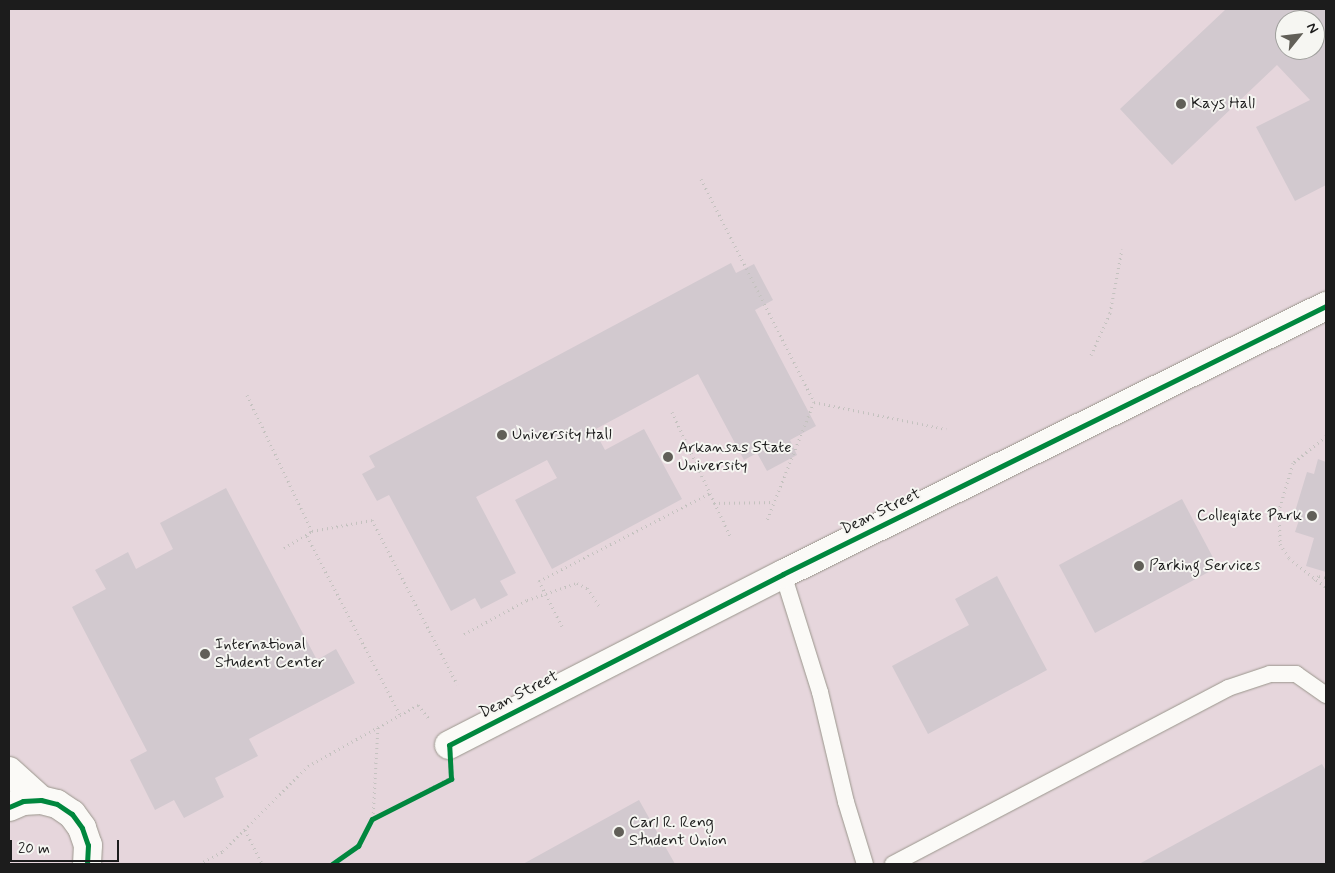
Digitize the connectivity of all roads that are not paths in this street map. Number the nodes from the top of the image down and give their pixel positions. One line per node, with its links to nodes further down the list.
1 (1326, 306): 2 (street, Dean Street)
2 (783, 574): 4 (street, Dean Street); 9 (lane)
3 (1326, 695): 10 (lane)
4 (449, 746)
5 (9, 771): 6 (street)
6 (41, 800): 7 (street); 8 (street)
7 (9, 807)
8 (87, 864)
9 (865, 864)
10 (893, 864)

